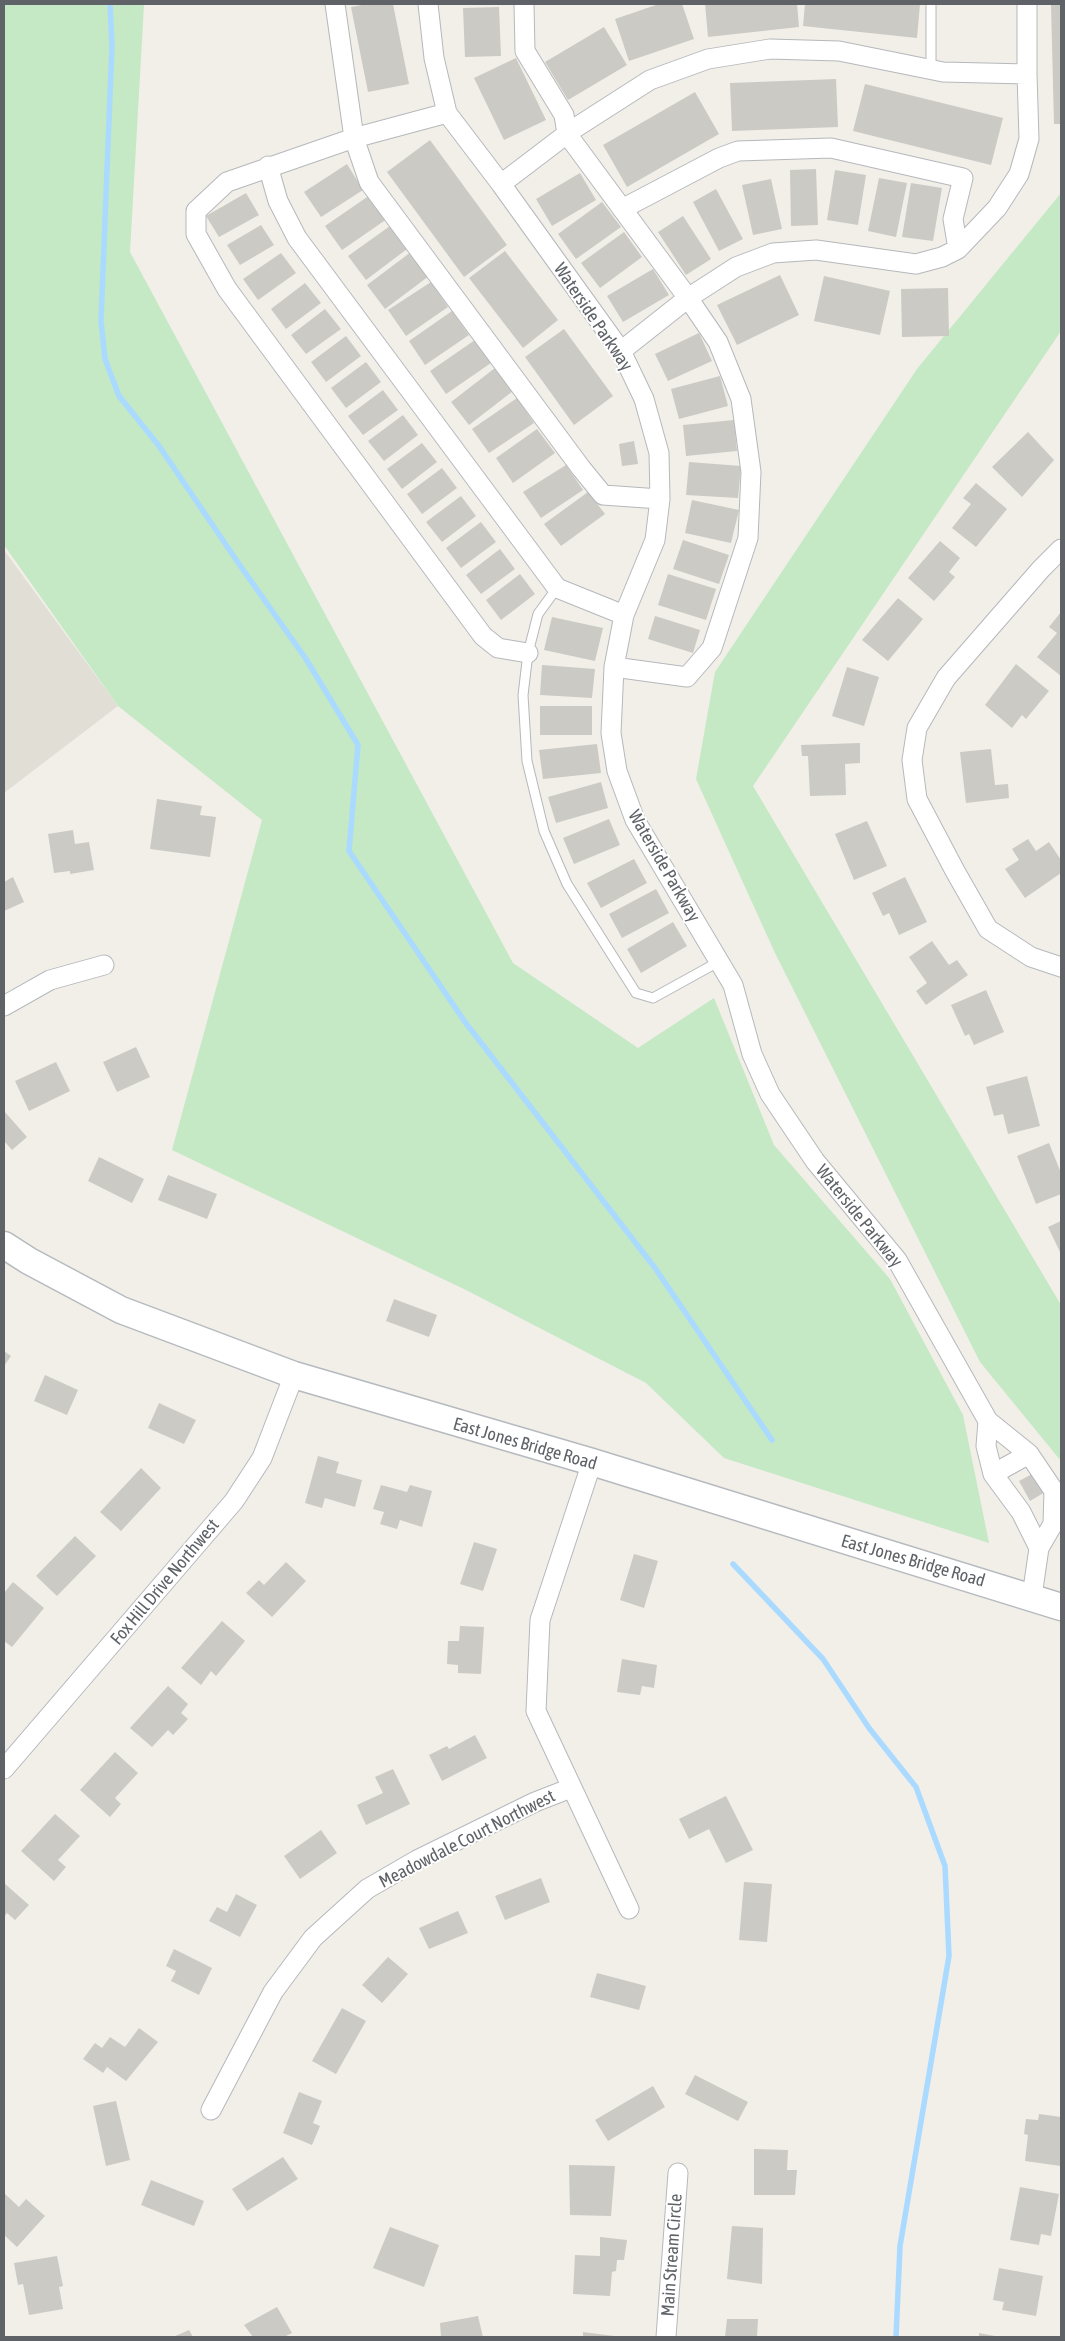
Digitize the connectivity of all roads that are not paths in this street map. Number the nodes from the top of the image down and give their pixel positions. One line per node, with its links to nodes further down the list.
1 (334, 4): 10 (street)
2 (428, 4): 8 (street, Waterside Parkway)
3 (524, 4): 9 (street)
4 (931, 4): 6 (lane)
5 (1027, 4): 7 (street)
6 (931, 70): 7 (street); 9 (street)
7 (1027, 74): 14 (street)
8 (447, 113): 10 (street); 12 (street, Waterside Parkway)
9 (567, 134): 12 (street); 13 (street)
10 (354, 138): 11 (street); 17 (street)
11 (268, 166): 19 (street); 21 (street)
12 (501, 184): 16 (street, Waterside Parkway)
13 (622, 209): 14 (street); 15 (street)
14 (958, 249): 15 (street)
15 (688, 298): 16 (street); 22 (street)
16 (621, 351): 17 (street, Waterside Parkway)
17 (660, 499): 20 (street, Waterside Parkway)
18 (1061, 549): 25 (street)
19 (557, 588): 20 (street); 21 (lane)
20 (624, 615): 22 (street, Waterside Parkway)
21 (528, 653): 23 (lane)
22 (614, 667): 23 (street, Waterside Parkway)
23 (720, 961): 29 (street, Waterside Parkway)
24 (104, 966): 26 (street)
25 (1061, 967)
26 (4, 1006)
27 (4, 1245): 28 (street, East Jones Bridge Road)
28 (294, 1376): 31 (street, East Jones Bridge Road); 36 (street, Fox Hill Drive Northwest)
29 (988, 1421): 30 (street, Waterside Parkway); 32 (street)
30 (1029, 1454): 32 (street); 33 (street, Waterside Parkway)
31 (592, 1462): 34 (street, East Jones Bridge Road); 37 (street)
32 (993, 1474): 33 (street)
33 (1039, 1548): 34 (street, Waterside Parkway)
34 (1032, 1596): 35 (street, East Jones Bridge Road)
35 (1061, 1606)
36 (4, 1769)
37 (571, 1788): 38 (street); 39 (street, Meadowdale Court Northwest)
38 (629, 1909)
39 (211, 2110)
40 (678, 2173): 41 (street, Main Stream Circle)
41 (666, 2337)

